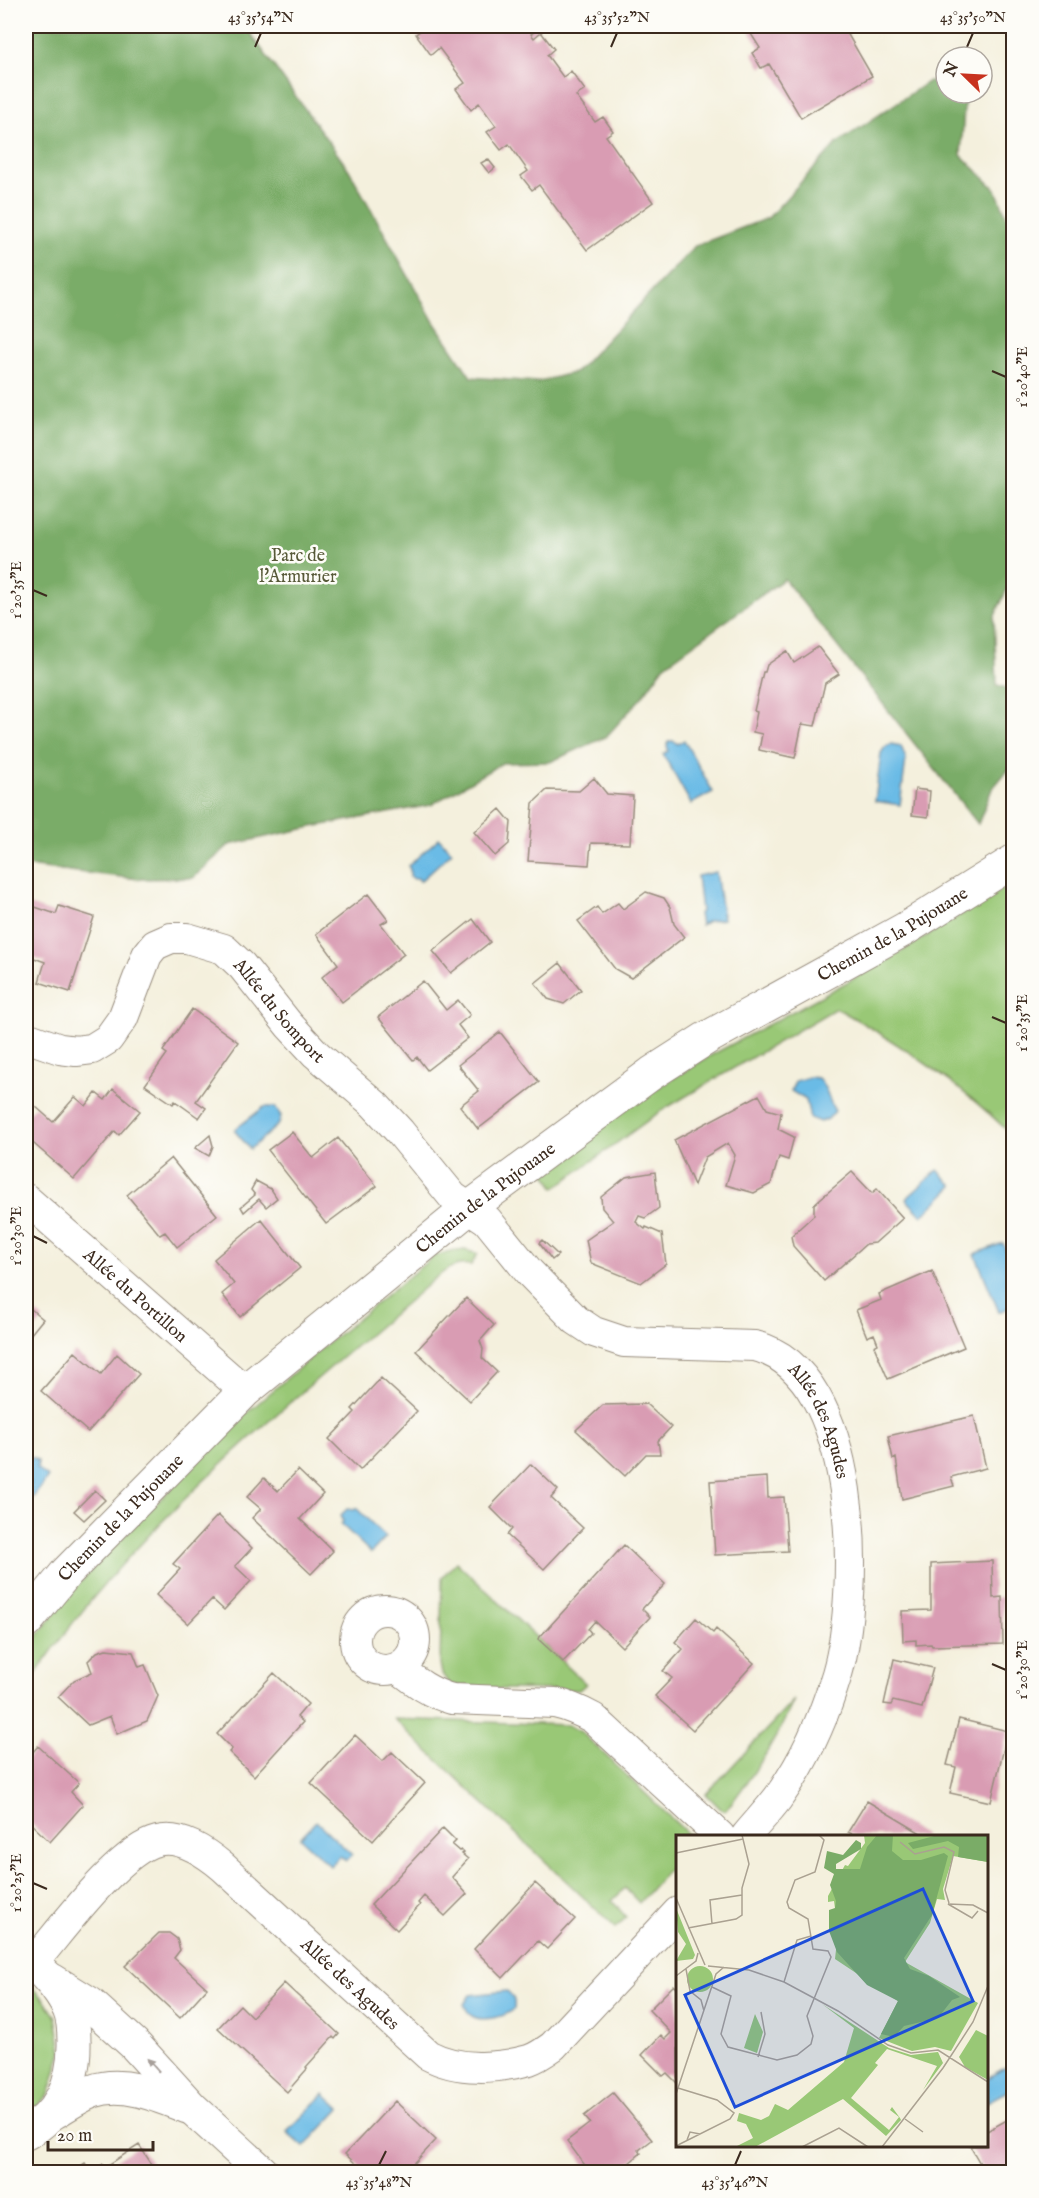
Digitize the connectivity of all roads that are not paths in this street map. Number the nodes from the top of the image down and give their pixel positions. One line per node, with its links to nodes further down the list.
1 (1014, 861): 4 (street, Chemin de la Pujouane)
2 (26, 1037): 4 (street, Allée du Somport)
3 (26, 1199): 5 (street, Allée du Portillon)
4 (469, 1208): 5 (street, Chemin de la Pujouane); 9 (street, Allée des Agudes)
5 (245, 1391): 6 (street, Chemin de la Pujouane)
6 (26, 1622)
7 (398, 1668): 8 (street)
8 (719, 1835)
9 (747, 1835)
10 (676, 1914): 11 (street, Allée des Agudes)
11 (37, 1967): 12 (street, one-way to 11); 13 (street)
12 (192, 2108): 13 (street); 15 (street)
13 (53, 2113): 14 (street)
14 (26, 2133)
15 (262, 2172)

